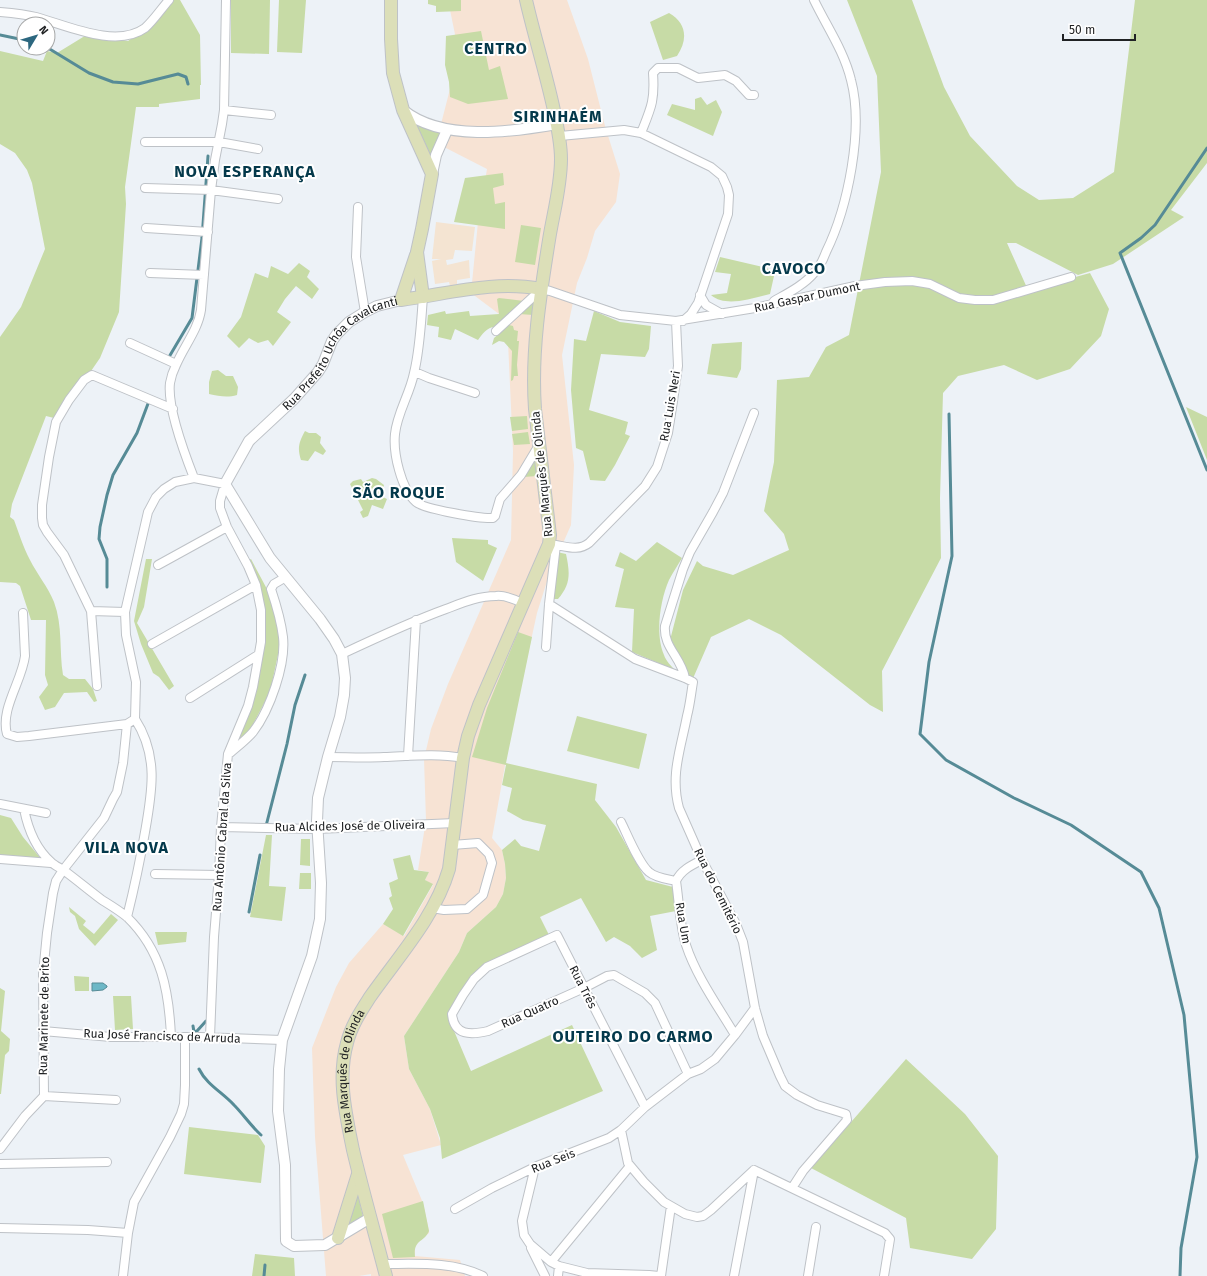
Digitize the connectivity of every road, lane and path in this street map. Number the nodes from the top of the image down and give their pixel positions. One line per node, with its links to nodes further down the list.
1 (169, 0): 6 (street)
2 (226, 0): 8 (street)
3 (391, 0): 9 (main road)
4 (526, 0): 11 (main road, Rua Marquês de Olinda)
5 (814, 0): 33 (street)
6 (0, 12)
7 (754, 95): 13 (street)
8 (224, 110): 10 (street); 16 (street)
9 (403, 110): 12 (street); 18 (main road)
10 (271, 115)
11 (557, 124): 12 (street); 14 (main road, Rua Marquês de Olinda)
12 (447, 130): 18 (street)
13 (641, 133): 14 (street); 30 (street)
14 (560, 136): 29 (main road, Rua Marquês de Olinda)
15 (144, 142): 16 (street)
16 (219, 142): 17 (street); 20 (street)
17 (258, 149)
18 (432, 174): 25 (main road)
19 (145, 188): 20 (street)
20 (211, 190): 21 (street); 24 (street)
21 (278, 199)
22 (358, 207): 34 (street)
23 (146, 228): 24 (street)
24 (208, 232): 27 (street)
25 (417, 252): 31 (main road); 32 (main road)
26 (150, 273): 27 (street)
27 (204, 274): 39 (street)
28 (1071, 277): 33 (street, Rua Gaspar Dumont)
29 (541, 291): 31 (main road, Rua Prefeito Uchôa Cavalcanti); 36 (street, Rua Gaspar Dumont); 37 (street); 44 (main road, Rua Marquês de Olinda)
30 (700, 295): 35 (street); 36 (street)
31 (423, 297): 32 (main road, Rua Prefeito Uchôa Cavalcanti); 40 (street)
32 (401, 300): 34 (street, Rua Prefeito Uchôa Cavalcanti)
33 (769, 305): 35 (street, Rua Gaspar Dumont)
34 (365, 312): 46 (street, Rua Prefeito Uchôa Cavalcanti)
35 (722, 314): 36 (street, Rua Gaspar Dumont)
36 (679, 321): 48 (street, Rua Luis Neri)
37 (496, 331)
38 (130, 343): 39 (street)
39 (176, 364): 42 (street)
40 (415, 372): 41 (street); 44 (street)
41 (475, 393)
42 (173, 409): 45 (street); 54 (street)
43 (754, 413): 62 (street)
44 (539, 444): 48 (main road, Rua Marquês de Olinda)
45 (194, 478): 46 (street); 55 (street)
46 (225, 484): 47 (street, Rua Antônio Cabral da Silva); 50 (street)
47 (227, 527): 49 (street); 51 (street, Rua Antônio Cabral da Silva)
48 (552, 544): 52 (main road, Rua Marquês de Olinda); 53 (street)
49 (158, 565)
50 (286, 577): 60 (street); 67 (street)
51 (256, 585): 58 (street); 61 (street, Rua Antônio Cabral da Silva)
52 (522, 603): 57 (street); 70 (main road, Rua Marquês de Olinda)
53 (549, 604): 59 (street); 62 (street)
54 (91, 611): 55 (street); 63 (street)
55 (125, 612): 65 (street)
56 (23, 613): 66 (street)
57 (416, 620): 60 (street); 68 (street)
58 (152, 644)
59 (546, 647)
60 (342, 654): 69 (street)
61 (258, 655): 64 (street); 67 (street, Rua Antônio Cabral da Silva)
62 (685, 678): 80 (street, Rua do Cemitério)
63 (97, 686)
64 (190, 698)
65 (135, 719): 66 (street); 87 (street)
66 (127, 724): 82 (street, Rua Marinete de Brito)
67 (228, 754): 76 (street, Rua Antônio Cabral da Silva)
68 (408, 756): 69 (street); 70 (street)
69 (328, 757): 77 (street)
70 (463, 758): 75 (main road, Rua Marquês de Olinda)
71 (0, 804): 72 (street)
72 (24, 809): 73 (street); 81 (street)
73 (46, 812)
74 (621, 822): 85 (street)
75 (455, 823): 77 (street, Rua Alcides José de Oliveira); 78 (main road, Rua Marquês de Olinda)
76 (221, 826): 77 (street, Rua Alcides José de Oliveira); 84 (street, Rua Antônio Cabral da Silva)
77 (317, 829): 96 (street)
78 (452, 845): 86 (main road, Rua Marquês de Olinda); 86 (street)
79 (0, 859): 81 (street)
80 (702, 860): 85 (street); 89 (street, Rua do Cemitério)
81 (51, 863): 82 (street)
82 (63, 870): 87 (street); 90 (street, Rua Marinete de Brito)
83 (155, 874): 84 (street)
84 (219, 875): 95 (street, Rua Antônio Cabral da Silva)
85 (676, 881): 92 (street, Rua Um)
86 (432, 908): 108 (main road, Rua Marquês de Olinda)
87 (127, 917): 93 (street)
88 (584, 988): 91 (street, Rua Quatro); 91 (street, Rua Três); 97 (street, Rua Quatro); 100 (street, Rua Três)
89 (755, 1008): 92 (street); 109 (street, Rua do Cemitério)
90 (43, 1032): 93 (street, Rua José Francisco de Arruda); 98 (street, Rua Marinete de Brito)
91 (475, 1034)
92 (735, 1036): 97 (street)
93 (170, 1037): 94 (street, Rua José Francisco de Arruda)
94 (192, 1037): 95 (street, Rua José Francisco de Arruda); 115 (street)
95 (210, 1038): 96 (street, Rua José Francisco de Arruda)
96 (282, 1040): 116 (street)
97 (688, 1074): 100 (street, Rua Seis)
98 (44, 1096): 99 (street); 102 (street)
99 (116, 1100)
100 (645, 1107): 101 (street, Rua Seis)
101 (621, 1130): 105 (street); 106 (street, Rua Seis)
102 (0, 1149)
103 (107, 1162): 104 (street)
104 (0, 1164)
105 (630, 1166): 110 (street); 118 (street)
106 (535, 1167): 111 (street, Rua Seis); 117 (street)
107 (754, 1170): 109 (street); 110 (street); 127 (street)
108 (358, 1173): 112 (main road, Rua Marquês de Olinda); 116 (main road)
109 (792, 1188): 129 (street)
110 (671, 1206): 126 (street)
111 (455, 1209)
112 (370, 1218): 116 (street); 119 (main road, Rua Marquês de Olinda)
113 (816, 1227): 128 (street)
114 (0, 1228): 115 (street)
115 (128, 1233): 121 (street)
116 (338, 1238)
117 (526, 1240): 118 (street); 124 (street)
118 (551, 1262): 120 (street)
119 (382, 1264): 122 (main road, Rua Marquês de Olinda); 123 (street)
120 (559, 1266): 125 (street); 126 (street)
121 (123, 1276)
122 (386, 1276)
123 (482, 1276)
124 (545, 1276)
125 (558, 1276)
126 (660, 1276)
127 (734, 1276)
128 (808, 1276)
129 (884, 1276)

